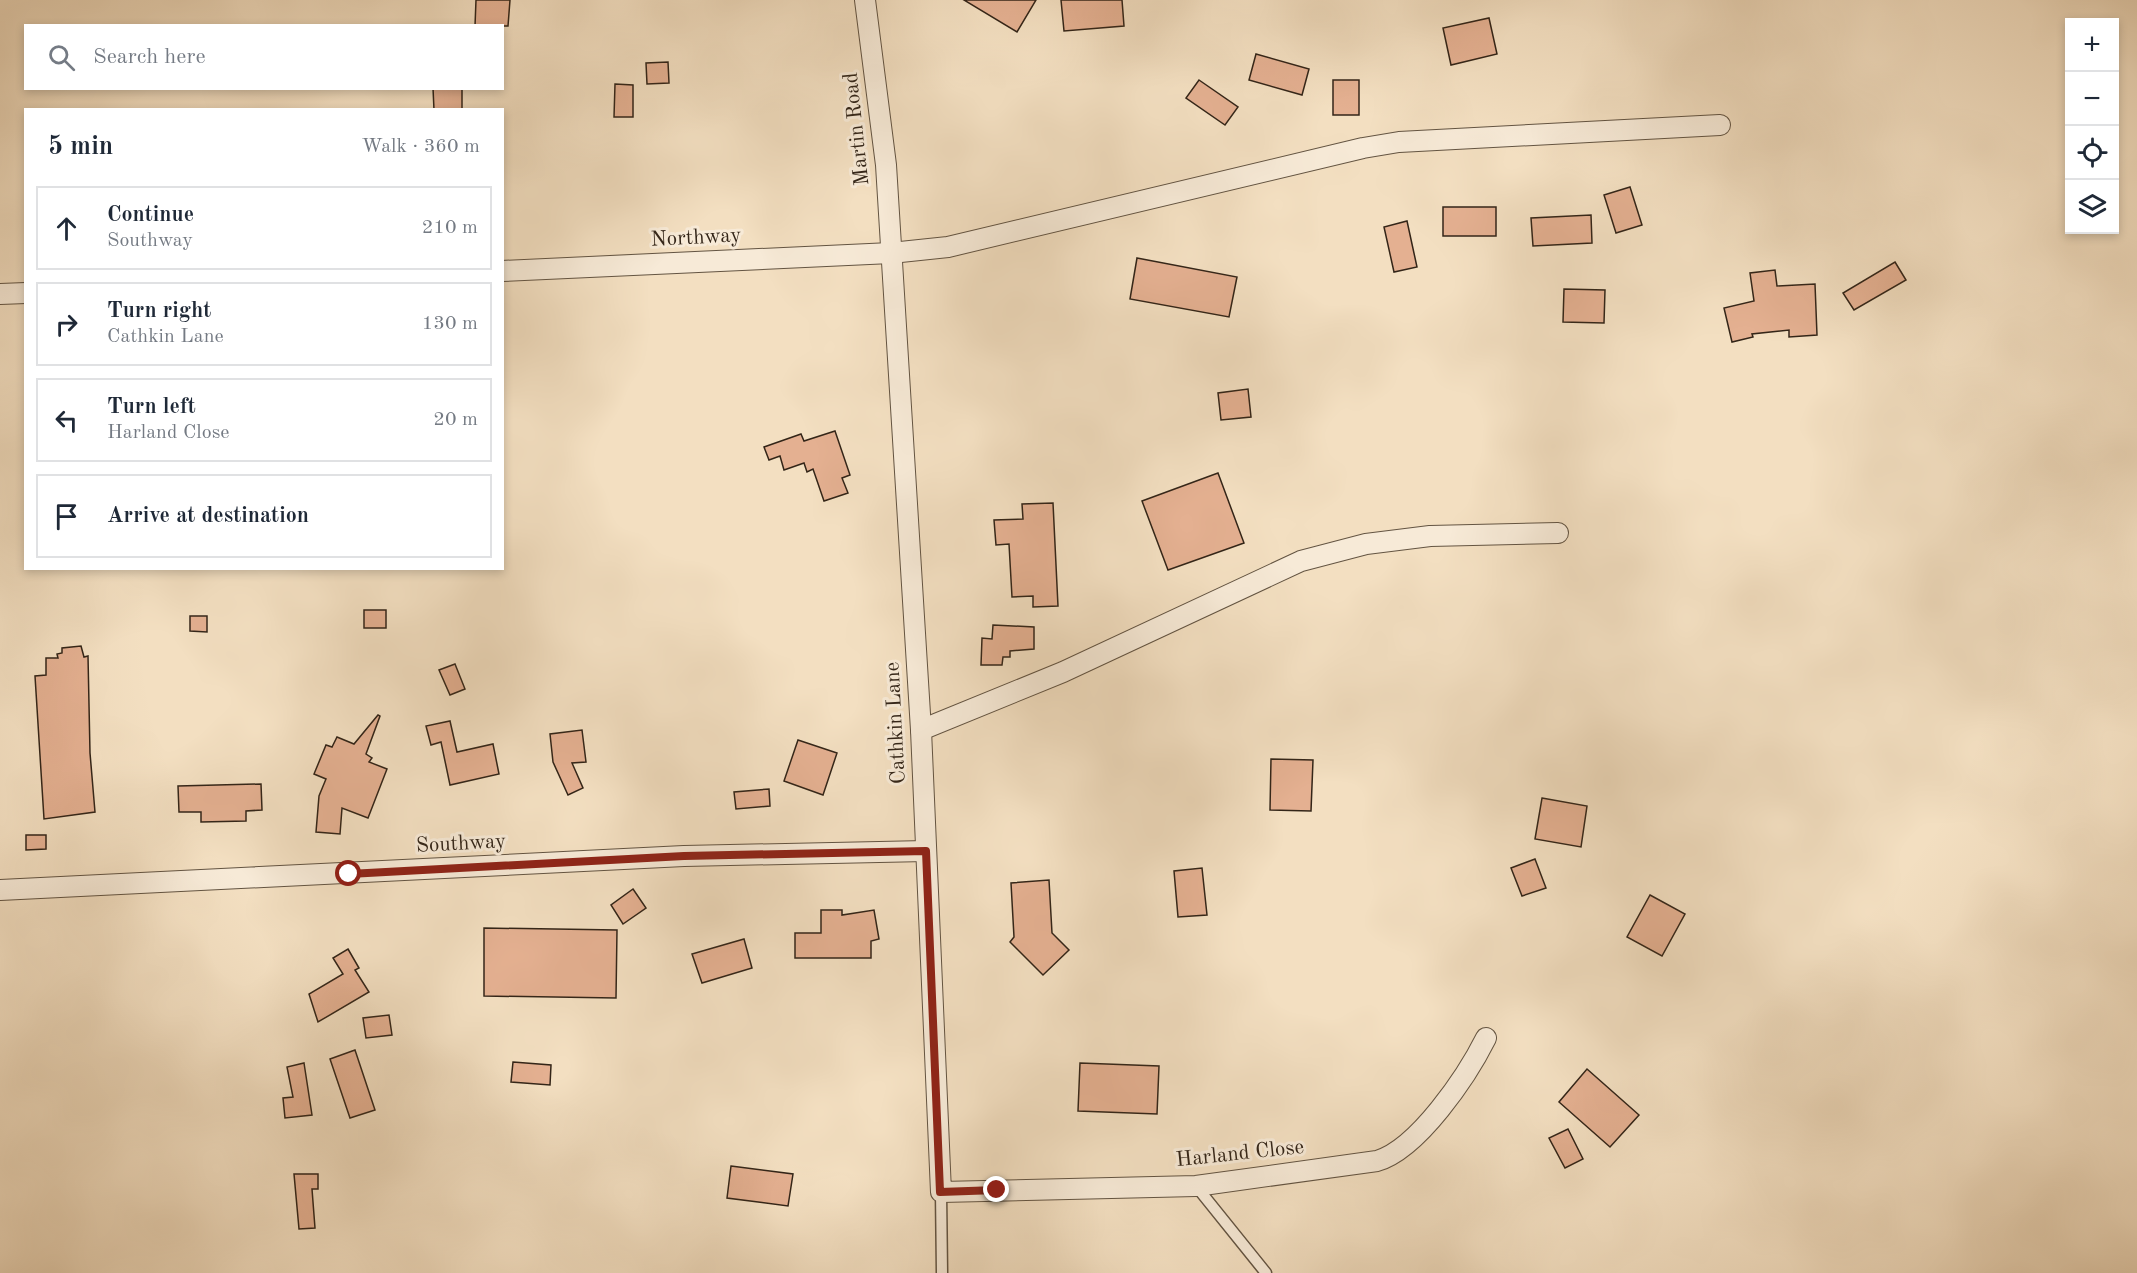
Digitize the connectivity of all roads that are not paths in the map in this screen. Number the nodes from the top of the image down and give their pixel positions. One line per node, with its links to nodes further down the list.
1 (865, 0): 3 (street, Martin Road)
2 (1720, 126): 3 (street, Northway)
3 (891, 252): 4 (street, Northway); 8 (street, Cathkin Lane)
4 (504, 271)
5 (24, 293): 6 (street)
6 (0, 294)
7 (1558, 533): 8 (street)
8 (921, 730): 9 (street, Cathkin Lane)
9 (926, 851): 10 (street, Southway); 13 (street, Cathkin Lane)
10 (0, 890)
11 (1486, 1038): 12 (street, Harland Close)
12 (1196, 1186): 13 (street, Harland Close); 15 (lane)
13 (940, 1192): 14 (lane)
14 (942, 1273)
15 (1266, 1273)

